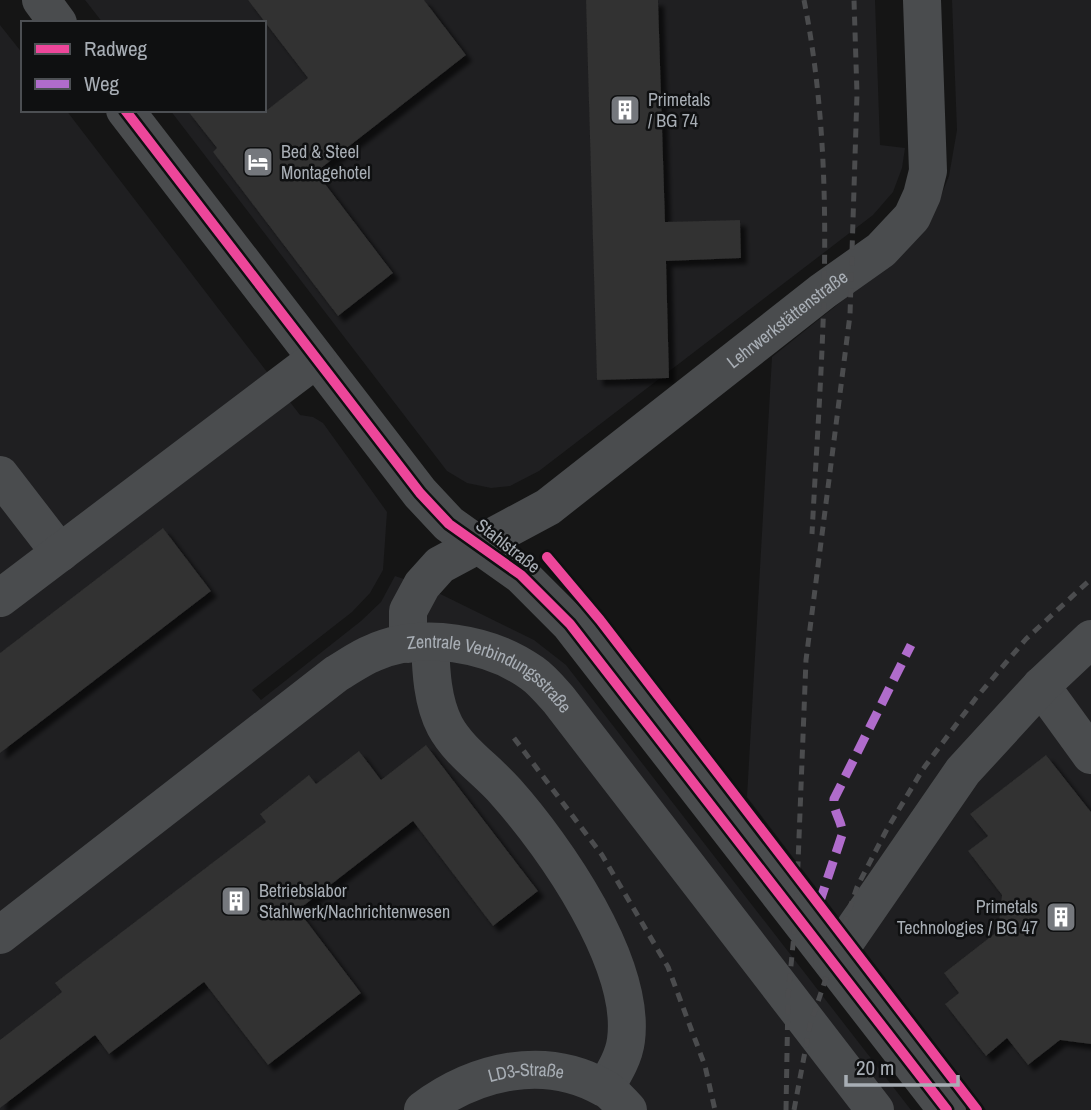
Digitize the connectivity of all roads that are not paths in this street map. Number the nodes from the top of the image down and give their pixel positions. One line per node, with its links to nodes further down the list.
1 (41, 0): 3 (street)
2 (922, 0): 7 (street, Lehrwerkstättenstraße)
3 (57, 21)
4 (127, 112): 5 (street, Stahlstraße)
5 (316, 359): 7 (street, Stahlstraße); 8 (street)
6 (0, 475): 8 (street)
7 (478, 545): 11 (street, Lehrwerkstättenstraße); 15 (street, Stahlstraße)
8 (60, 553): 9 (street)
9 (0, 598)
10 (1091, 639): 12 (street)
11 (419, 643): 14 (street, Zentrale Verbindungsstraße); 16 (street, Lehrwerkstättenstraße); 18 (street, Zentrale Verbindungsstraße)
12 (1041, 686): 13 (street); 15 (street)
13 (1091, 755)
14 (0, 935)
15 (832, 961): 19 (street, Stahlstraße)
16 (617, 1099): 17 (street, LD3-Straße)
17 (423, 1110)
18 (875, 1110)
19 (947, 1110)

